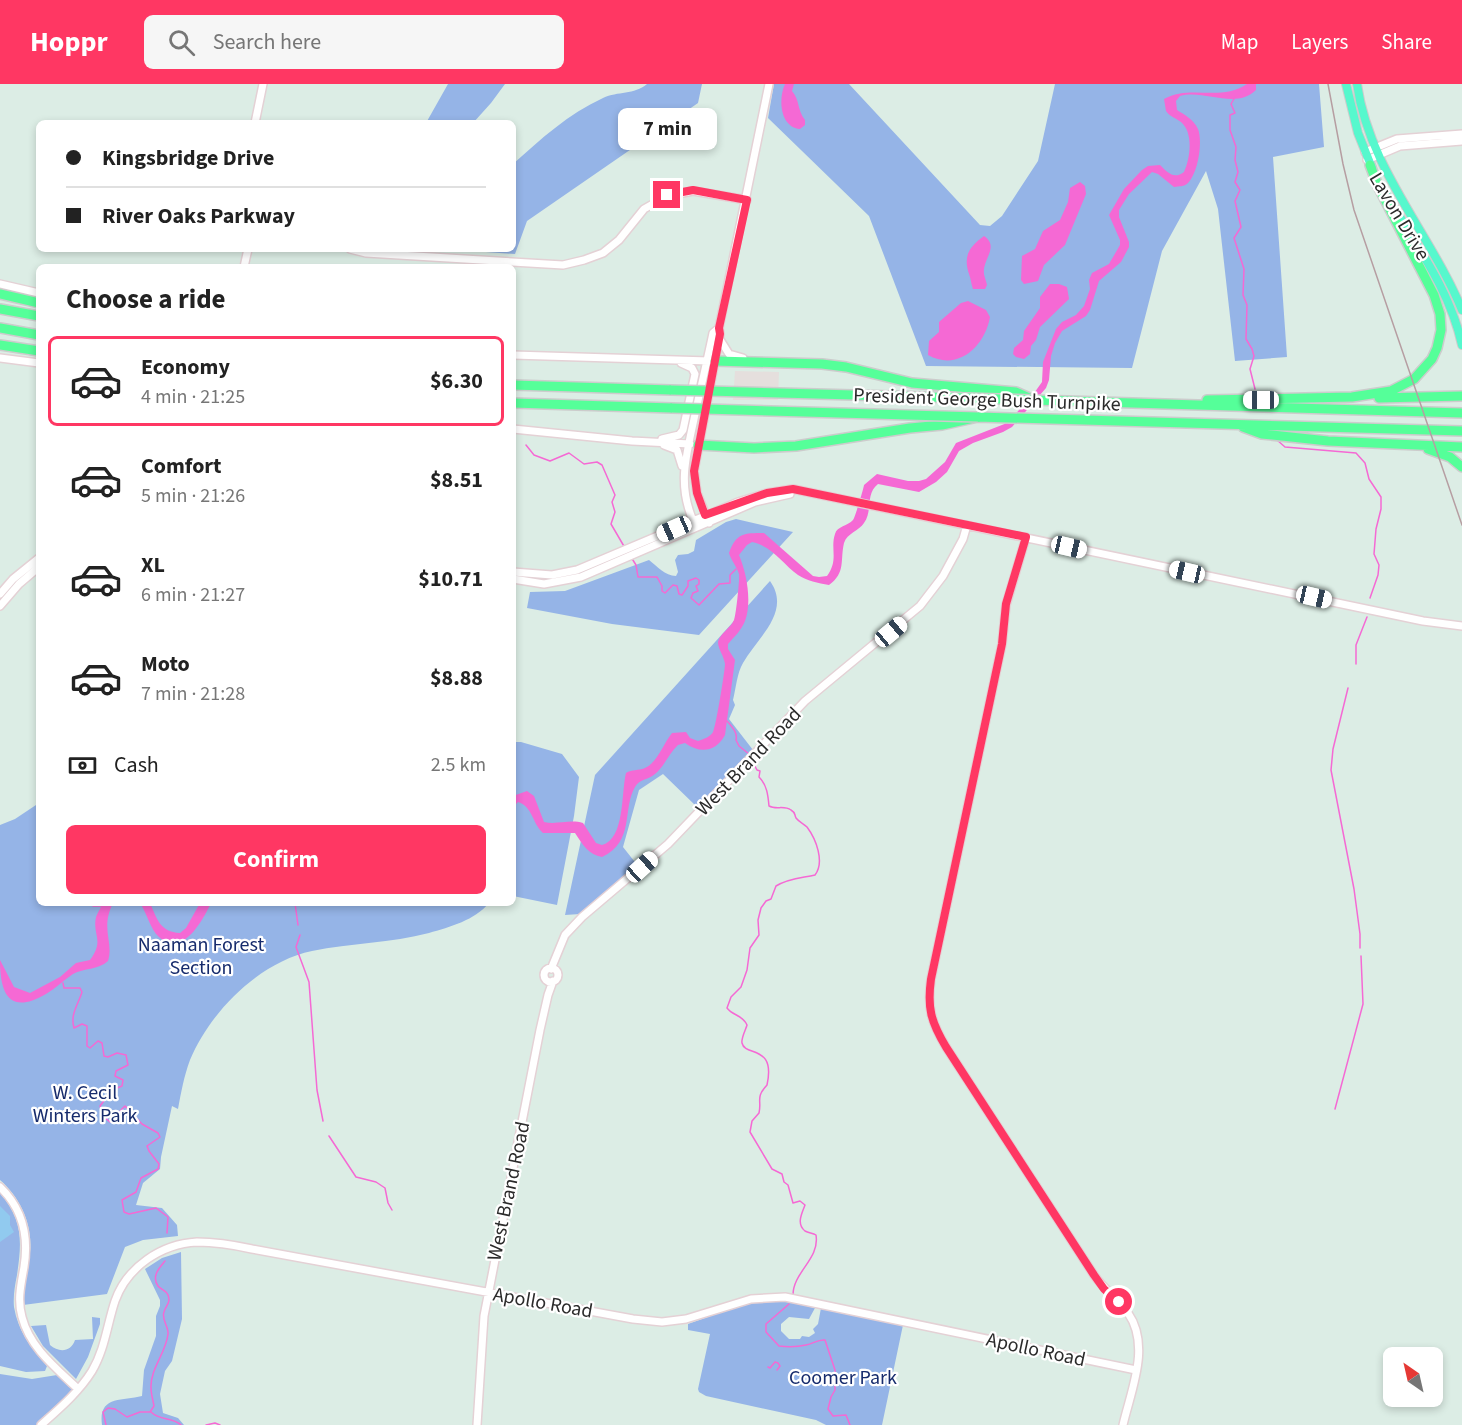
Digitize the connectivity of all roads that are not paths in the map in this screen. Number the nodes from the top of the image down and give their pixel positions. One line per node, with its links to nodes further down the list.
1 (263, 84): 5 (street)
2 (769, 84): 10 (street)
3 (1346, 84): 9 (main road, Lavon Drive)
4 (1357, 84): 8 (main road, Lavon Drive)
5 (256, 120)
6 (1462, 134): 8 (street)
7 (1462, 141): 8 (street)
8 (1377, 151): 9 (street); 17 (main road, Lavon Drive)
9 (1368, 159): 18 (main road, Lavon Drive); 35 (highway)
10 (747, 200): 11 (street); 21 (street)
11 (366, 252)
12 (0, 284): 13 (street)
13 (36, 291)
14 (0, 294): 15 (highway)
15 (36, 302)
16 (0, 309): 19 (highway)
17 (1462, 310): 18 (street)
18 (1453, 313): 25 (main road, Lavon Drive)
19 (36, 315)
20 (0, 328): 22 (highway)
21 (719, 328): 23 (street); 30 (street)
22 (36, 334)
23 (719, 338): 30 (street); 31 (street)
24 (0, 345): 26 (highway)
25 (1462, 345)
26 (36, 351)
27 (516, 355): 29 (street)
28 (0, 358): 32 (street)
29 (666, 361): 30 (street); 44 (street)
30 (711, 361): 31 (highway); 45 (street)
31 (754, 362): 36 (highway)
32 (36, 363)
33 (516, 385): 36 (highway, President George Bush Turnpike, bridge)
34 (1462, 396): 35 (highway)
35 (1353, 397): 38 (highway)
36 (1034, 400): 38 (highway, President George Bush Turnpike)
37 (516, 403): 40 (highway, President George Bush Turnpike, bridge)
38 (1169, 405): 39 (highway, President George Bush Turnpike)
39 (1462, 413)
40 (978, 417): 41 (highway, President George Bush Turnpike); 45 (highway, bridge)
41 (1238, 425): 43 (highway, President George Bush Turnpike); 46 (highway)
42 (516, 429): 44 (street)
43 (1462, 431)
44 (633, 441): 45 (street); 49 (street)
45 (693, 444): 49 (street); 51 (street)
46 (1405, 445): 47 (highway); 48 (highway)
47 (1462, 447)
48 (1462, 467)
49 (683, 472): 53 (street)
50 (808, 492): 51 (street); 52 (street); 54 (street)
51 (705, 515): 52 (street); 53 (street)
52 (709, 522): 53 (street)
53 (695, 524): 59 (street)
54 (967, 525): 55 (street); 64 (street, West Brand Road)
55 (1026, 537): 63 (street); 68 (street)
56 (36, 561): 61 (street)
57 (36, 570): 62 (street)
58 (516, 572): 59 (street)
59 (579, 574): 60 (street)
60 (516, 579)
61 (0, 594)
62 (0, 606)
63 (1461, 627)
64 (554, 970): 65 (street); 65 (street)
65 (550, 981): 67 (street, West Brand Road)
66 (0, 1187): 69 (street)
67 (488, 1292): 68 (street, Apollo Road); 69 (street, Apollo Road); 71 (street, West Brand Road)
68 (1136, 1370): 72 (street)
69 (78, 1389): 70 (street, Apollo Road)
70 (41, 1425)
71 (477, 1425)
72 (1123, 1425)

